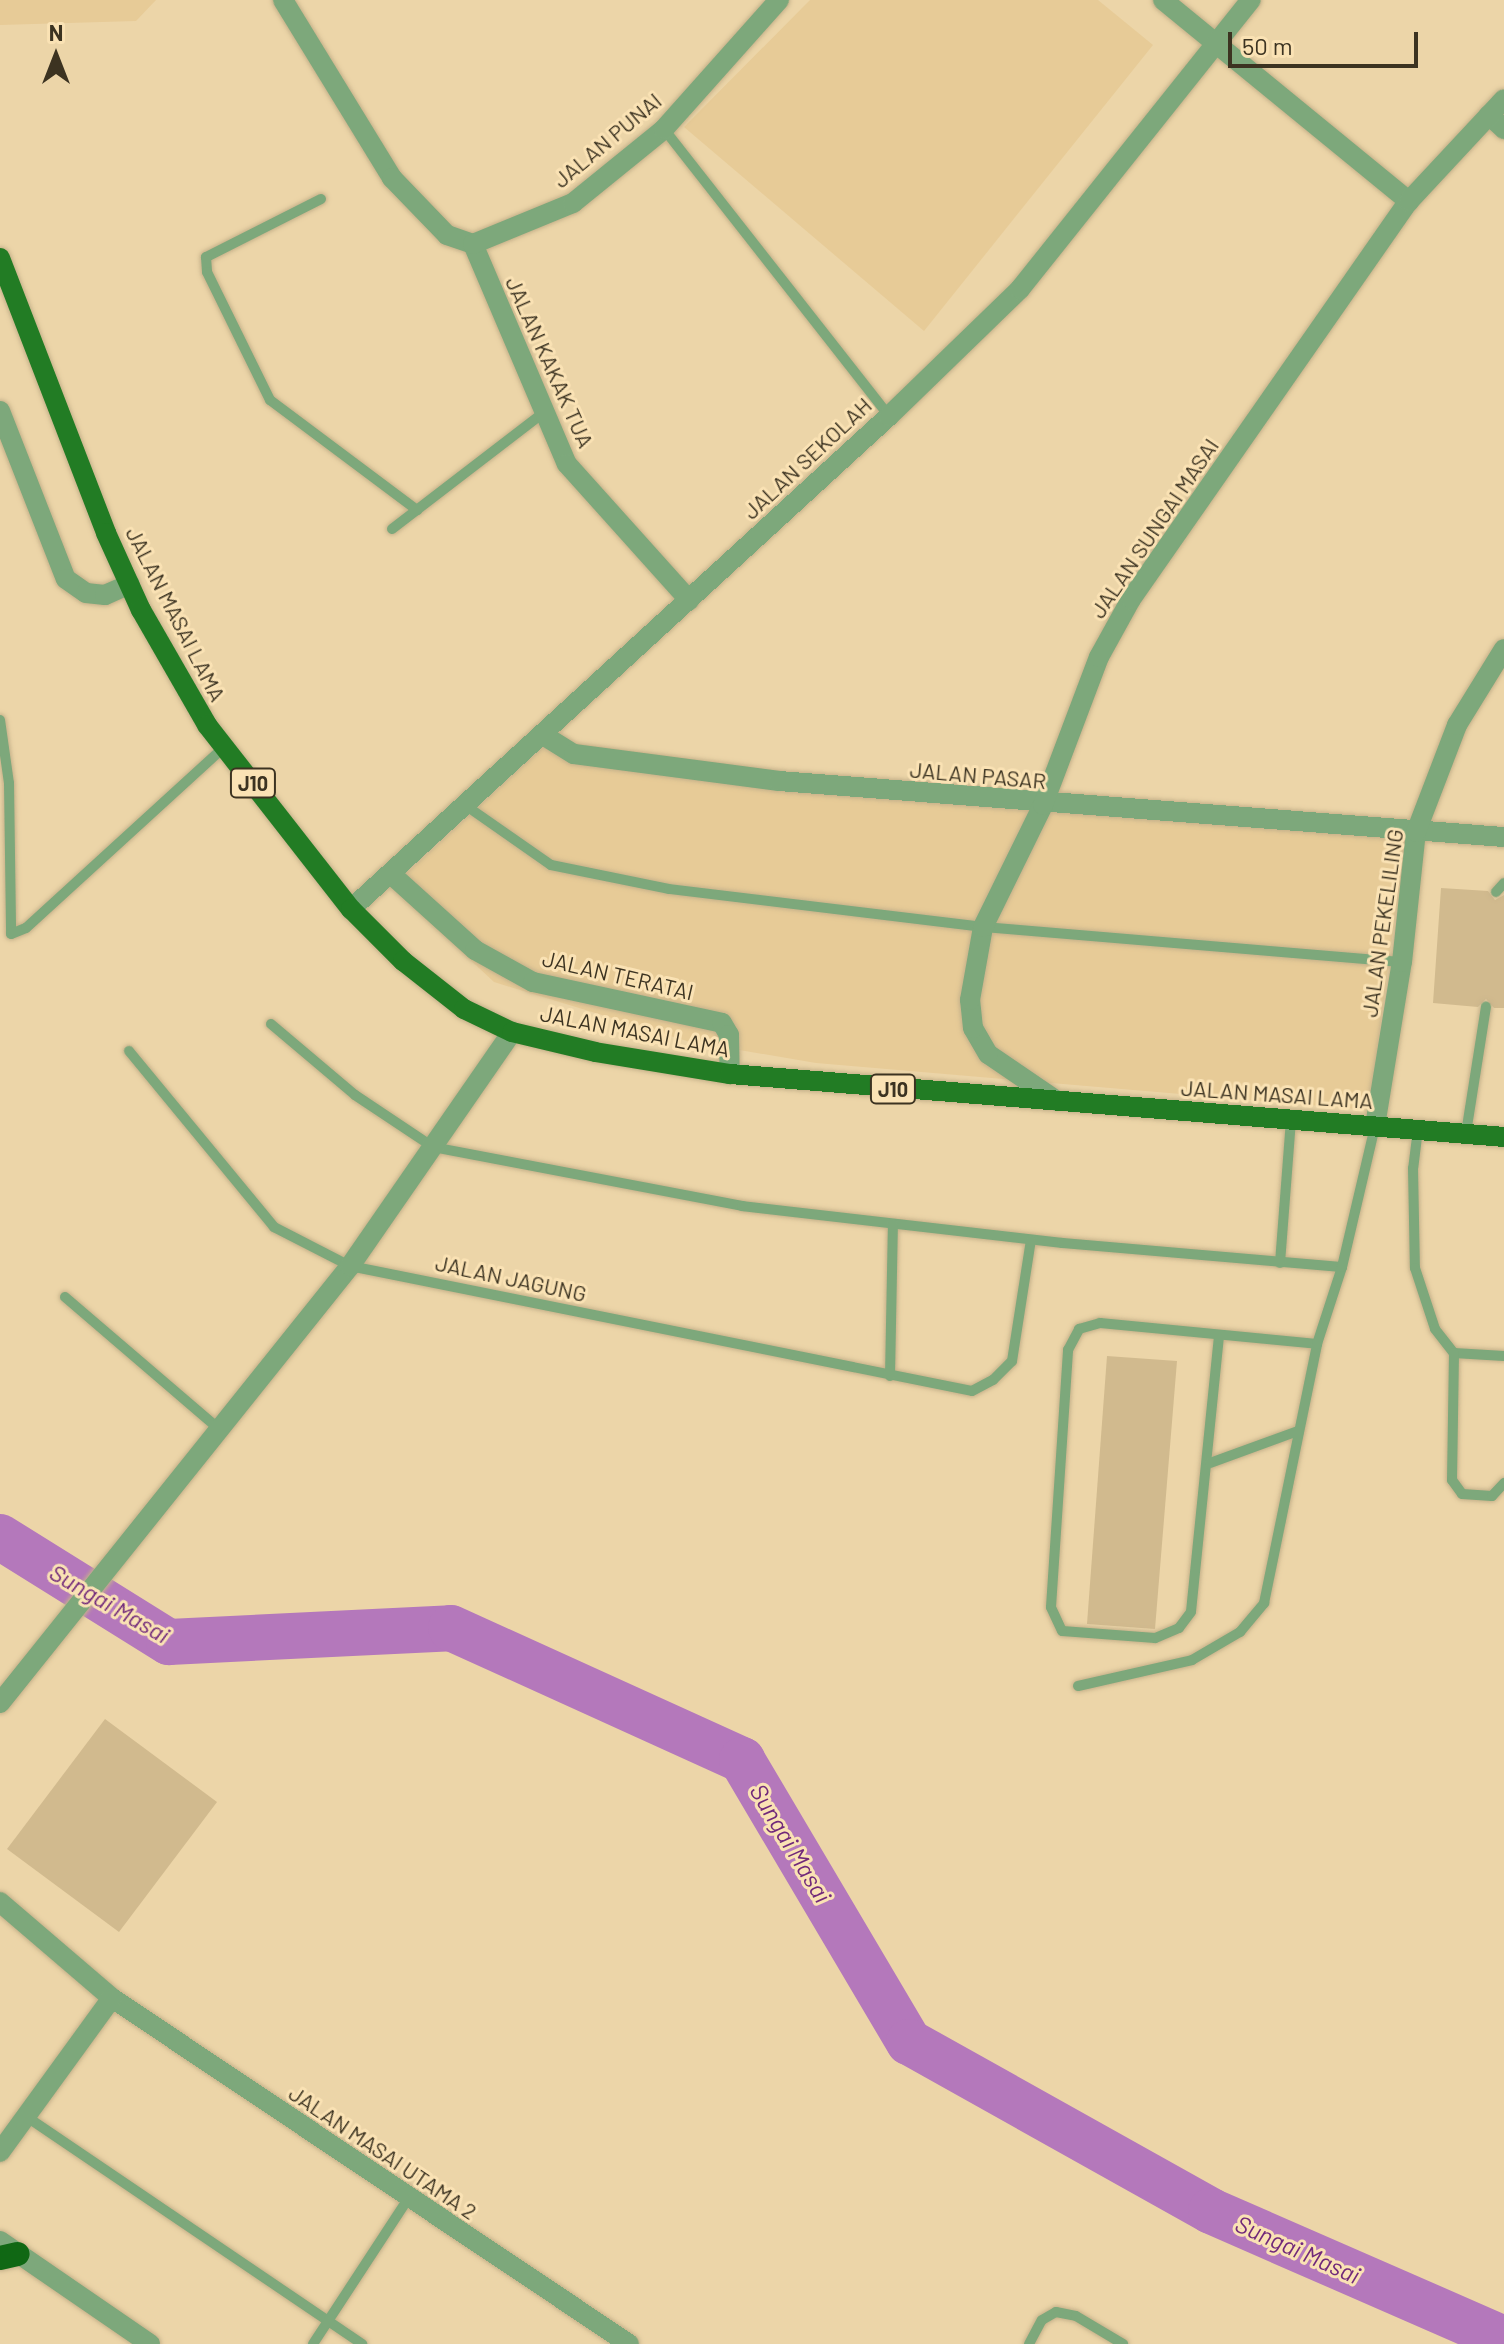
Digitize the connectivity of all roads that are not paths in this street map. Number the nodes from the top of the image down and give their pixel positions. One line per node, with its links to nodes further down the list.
1 (283, 0): 11 (street)
2 (779, 0): 8 (street, JALAN PUNAI)
3 (1163, 0): 5 (street)
4 (1251, 0): 5 (street, JALAN SEKOLAH)
5 (1217, 45): 10 (street); 15 (street, JALAN SEKOLAH)
6 (1504, 99): 7 (street, JALAN SUNGAI MASAI)
7 (1496, 122): 10 (street, JALAN SUNGAI MASAI)
8 (664, 129): 11 (street, JALAN PUNAI); 15 (lane)
9 (321, 199): 16 (lane)
10 (1409, 201): 25 (street, JALAN SUNGAI MASAI)
11 (473, 244): 14 (street, JALAN KAKAK TUA)
12 (0, 258): 18 (main road, JALAN MASAI LAMA / J10)
13 (0, 411): 18 (street)
14 (543, 413): 16 (lane); 19 (street, JALAN KAKAK TUA)
15 (889, 416): 19 (street, JALAN SEKOLAH)
16 (417, 510): 17 (lane)
17 (392, 529)
18 (130, 584): 23 (main road, JALAN MASAI LAMA / J10)
19 (689, 600): 22 (street, JALAN SEKOLAH)
20 (1504, 649): 26 (street, JALAN PEKELILING)
21 (0, 720): 23 (lane)
22 (543, 735): 24 (street, JALAN SEKOLAH); 25 (street, JALAN PASAR)
23 (224, 747): 31 (main road, JALAN MASAI LAMA / J10)
24 (465, 805): 28 (street, JALAN SEKOLAH); 32 (lane)
25 (1043, 805): 26 (street, JALAN PASAR); 32 (street, JALAN SUNGAI MASAI)
26 (1416, 832): 27 (street, JALAN PASAR); 33 (street, JALAN PEKELILING)
27 (1502, 833)
28 (391, 874): 31 (street, JALAN SEKOLAH); 38 (street, JALAN TERATAI)
29 (1504, 883): 30 (lane)
30 (1496, 892)
31 (351, 909): 36 (main road, JALAN MASAI LAMA / J10)
32 (983, 927): 33 (lane); 39 (street, JALAN SUNGAI MASAI)
33 (1402, 962): 41 (street, JALAN PEKELILING)
34 (1486, 1007): 43 (lane)
35 (271, 1024): 45 (lane)
36 (512, 1032): 38 (main road, JALAN MASAI LAMA / J10); 45 (street)
37 (129, 1051): 49 (lane, JALAN JAGUNG)
38 (730, 1074): 39 (main road, JALAN MASAI LAMA / J10)
39 (1057, 1101): 40 (main road, JALAN MASAI LAMA / J10)
40 (1291, 1119): 41 (main road, JALAN MASAI LAMA / J10); 48 (lane)
41 (1375, 1126): 42 (main road, JALAN MASAI LAMA / J10); 50 (lane)
42 (1418, 1129): 43 (main road, JALAN MASAI LAMA / J10); 54 (lane)
43 (1466, 1133): 44 (main road, JALAN MASAI LAMA / J10)
44 (1504, 1137)
45 (433, 1147): 46 (lane); 49 (street)
46 (893, 1224): 47 (lane); 56 (lane)
47 (1031, 1240): 48 (lane); 56 (lane, JALAN JAGUNG)
48 (1280, 1263): 50 (lane)
49 (350, 1266): 56 (lane, JALAN JAGUNG); 57 (street)
50 (1342, 1267): 53 (lane)
51 (65, 1297): 57 (lane)
52 (1219, 1336): 53 (lane); 59 (lane); 59 (lane)
53 (1317, 1344): 58 (lane)
54 (1454, 1353): 55 (lane); 60 (lane)
55 (1504, 1356)
56 (890, 1376)
57 (219, 1429): 62 (street)
58 (1298, 1431): 59 (lane); 61 (lane)
59 (1210, 1463)
60 (1504, 1483)
61 (1078, 1686)
62 (0, 1703)
63 (0, 1902): 64 (street, JALAN MASAI UTAMA 2)
64 (112, 1998): 65 (street); 67 (street, JALAN MASAI UTAMA 2)
65 (27, 2117): 66 (street); 69 (lane)
66 (0, 2152)
67 (408, 2199): 69 (lane); 73 (street, JALAN MASAI UTAMA 2)
68 (6, 2251): 70 (street)
69 (327, 2322): 71 (lane); 72 (lane)
70 (150, 2344)
71 (313, 2344)
72 (362, 2344)
73 (629, 2344)
74 (1029, 2344): 75 (lane)
75 (1123, 2344)

